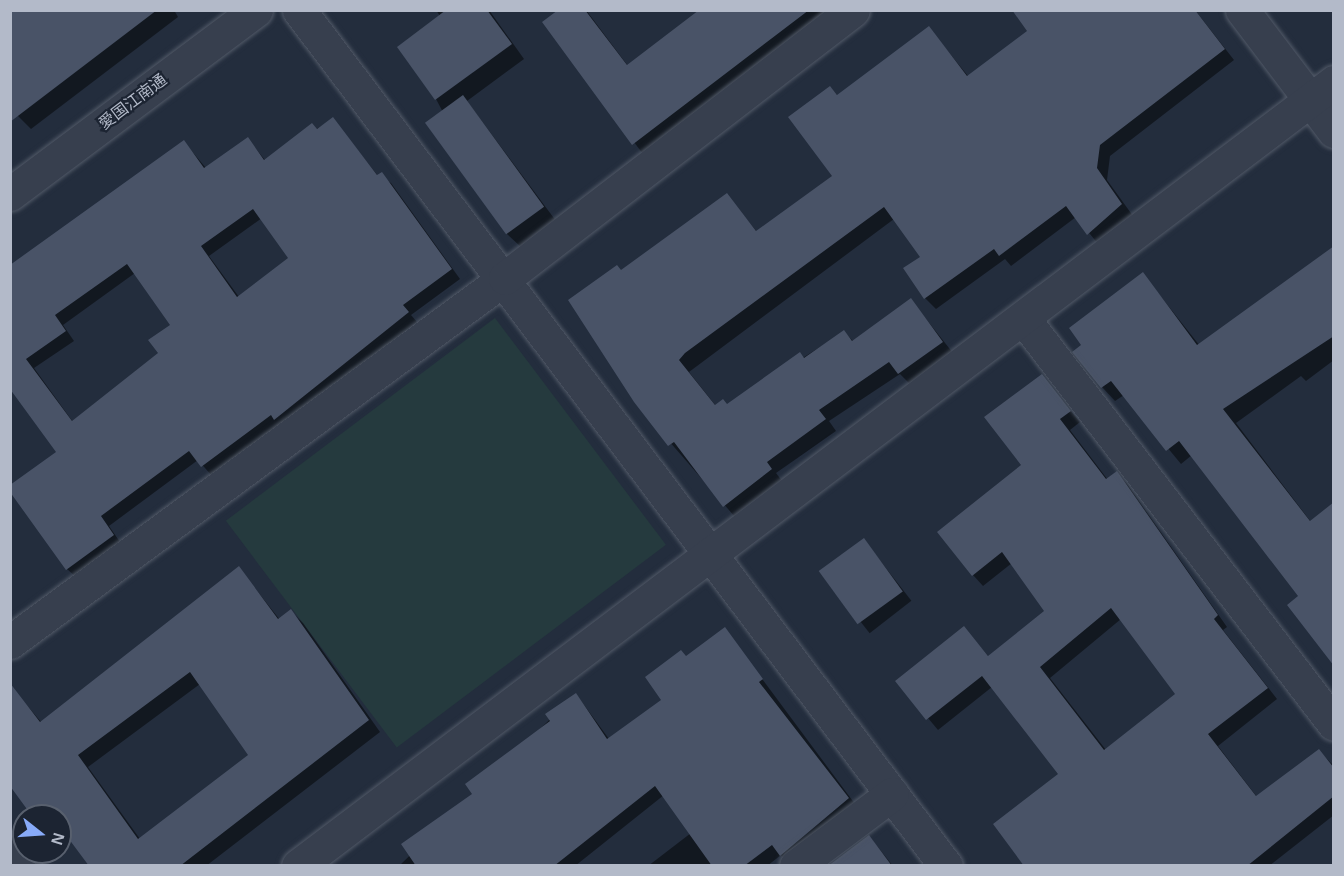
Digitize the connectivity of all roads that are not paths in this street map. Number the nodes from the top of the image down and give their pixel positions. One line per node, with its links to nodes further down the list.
1 (256, 10): 7 (street, 愛国江南通)
2 (299, 10): 8 (street)
3 (853, 10): 8 (street)
4 (1242, 10): 5 (street)
5 (1322, 90): 6 (street); 9 (street)
6 (1334, 131)
7 (10, 194)
8 (505, 278): 10 (street); 11 (street)
9 (1023, 318): 10 (street); 12 (street)
10 (712, 555): 13 (street); 16 (street)
11 (10, 642)
12 (1334, 724)
13 (892, 794): 17 (street); 18 (street)
14 (10, 856): 15 (street)
15 (18, 866)
16 (298, 866)
17 (796, 866)
18 (946, 866)

